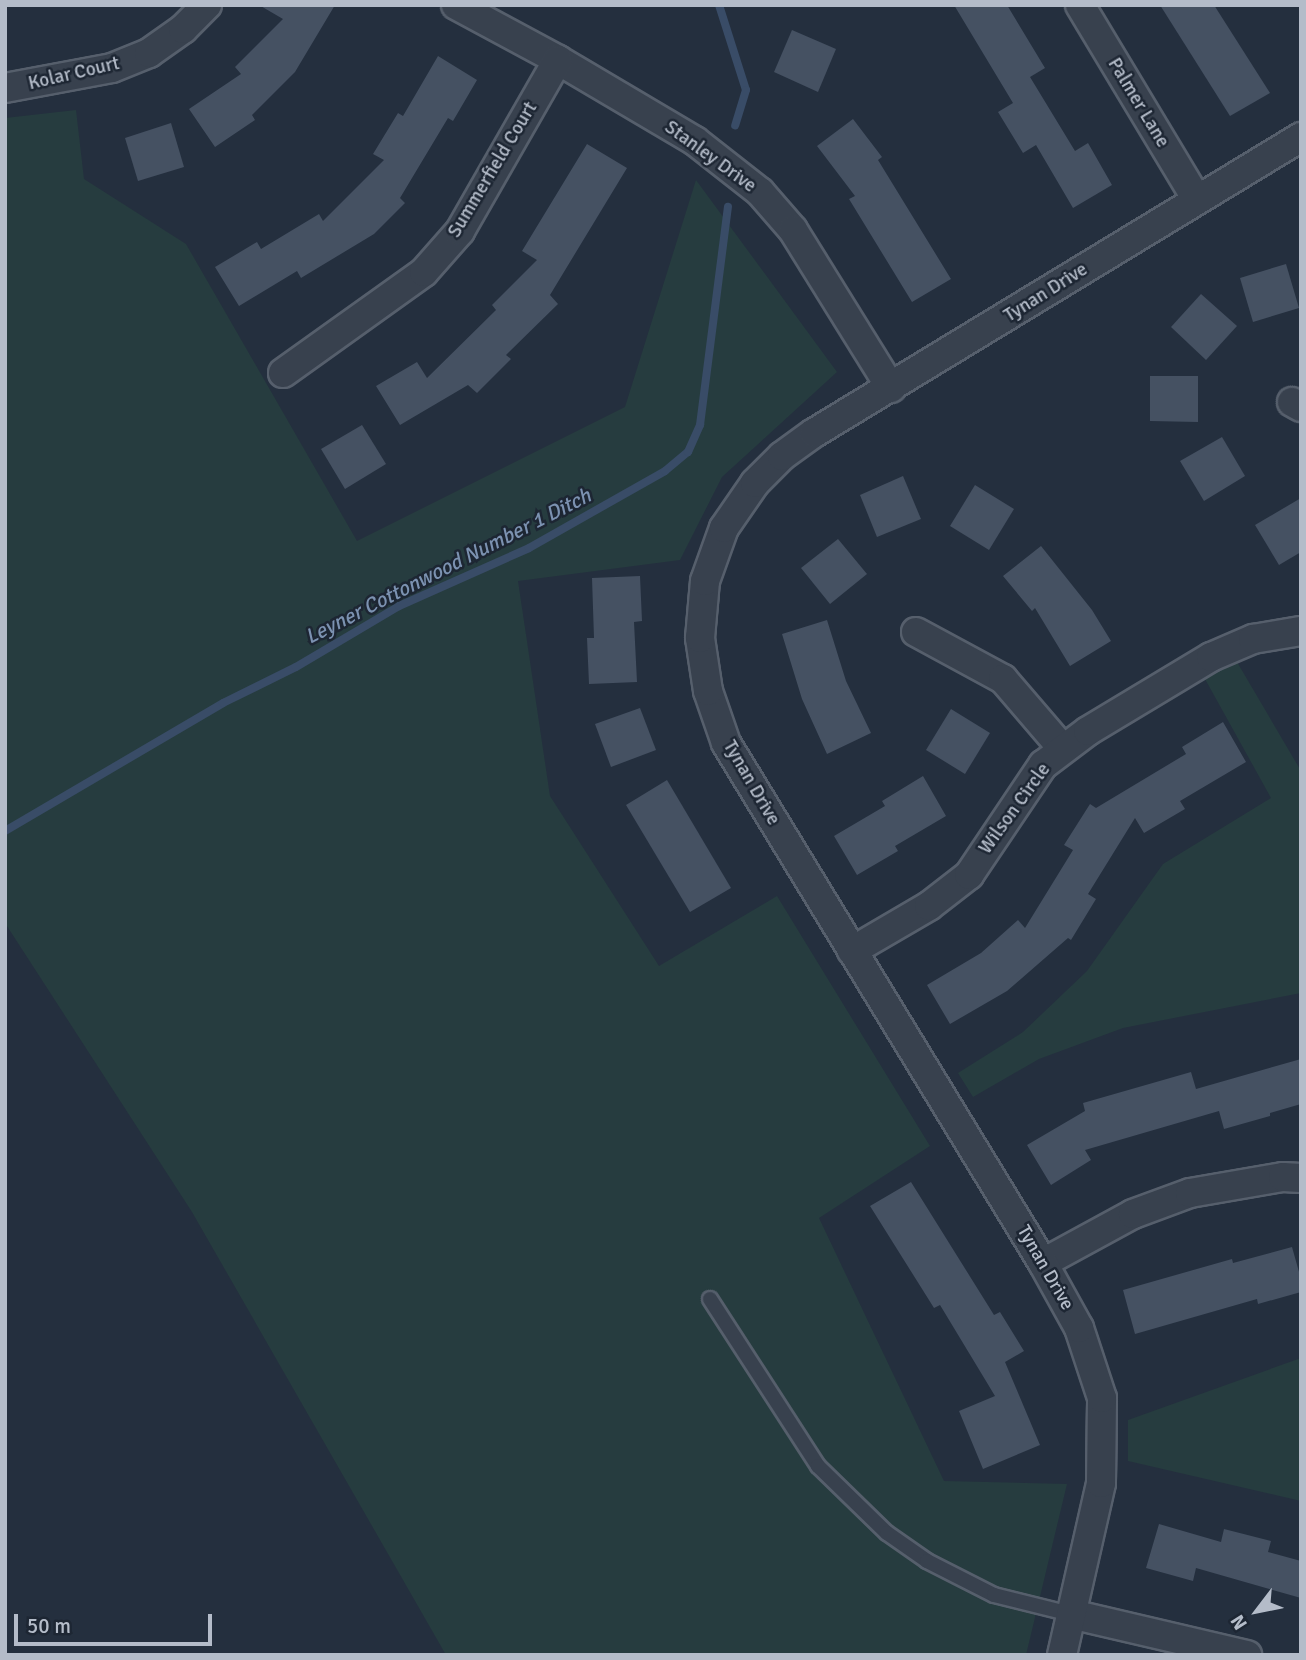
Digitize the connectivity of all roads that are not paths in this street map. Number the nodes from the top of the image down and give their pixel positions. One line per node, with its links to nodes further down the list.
1 (207, 5): 5 (street, Kolar Court)
2 (456, 5): 4 (street, Stanley Drive)
3 (1080, 5): 7 (street, Palmer Lane)
4 (558, 60): 8 (street, Summerfield Court); 9 (street, Stanley Drive)
5 (5, 88)
6 (1301, 136): 7 (street, Tynan Drive)
7 (1197, 200): 9 (street, Tynan Drive)
8 (283, 373)
9 (891, 388): 13 (street, Tynan Drive)
10 (1301, 631): 12 (street, Wilson Circle)
11 (916, 632): 12 (street)
12 (1063, 749): 13 (street, Wilson Circle)
13 (852, 951): 15 (street, Tynan Drive)
14 (1301, 1178): 15 (street)
15 (1043, 1263): 17 (street, Tynan Drive)
16 (710, 1299): 17 (lane)
17 (1071, 1614): 18 (street, Tynan Drive); 19 (street)
18 (1062, 1655)
19 (1247, 1655)

